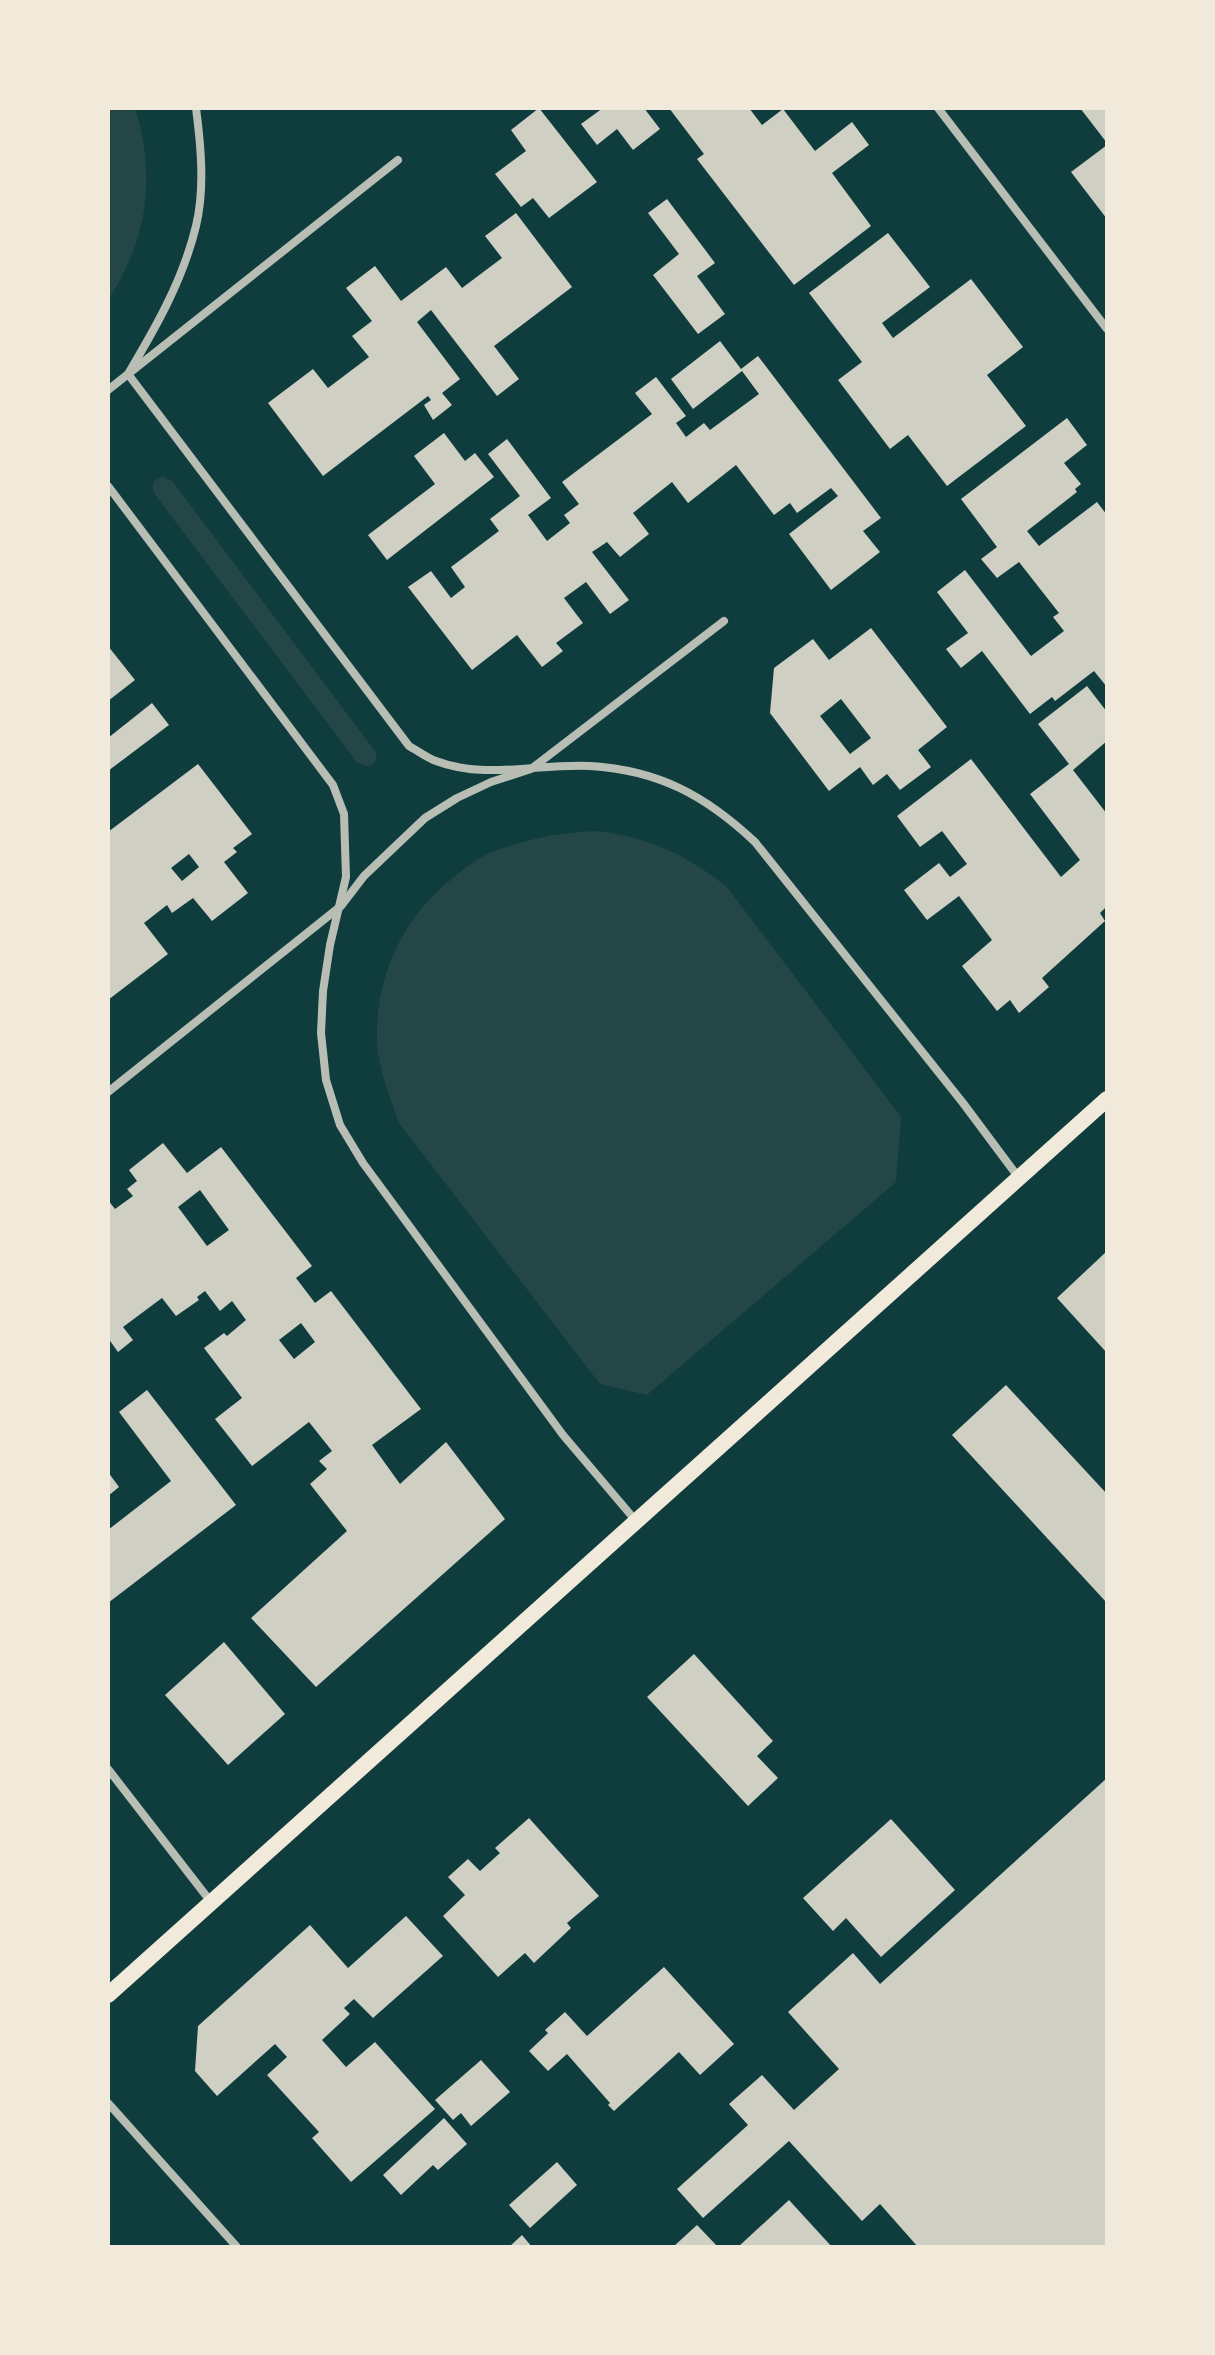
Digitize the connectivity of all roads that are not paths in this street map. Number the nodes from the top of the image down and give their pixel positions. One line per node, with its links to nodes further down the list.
1 (196, 108): 5 (street)
2 (938, 108): 4 (street)
3 (398, 160): 5 (street)
4 (1107, 329)
5 (128, 374): 6 (street); 9 (street)
6 (108, 390)
7 (108, 486): 10 (street)
8 (724, 621): 9 (street)
9 (531, 769): 10 (street); 13 (street)
10 (341, 906): 11 (street); 14 (street)
11 (108, 1092)
12 (1107, 1099): 13 (main road)
13 (1019, 1178): 14 (main road)
14 (636, 1521): 16 (main road)
15 (108, 1769): 16 (street)
16 (211, 1902): 17 (main road)
17 (108, 1995)
18 (108, 2103): 19 (street)
19 (237, 2247)

